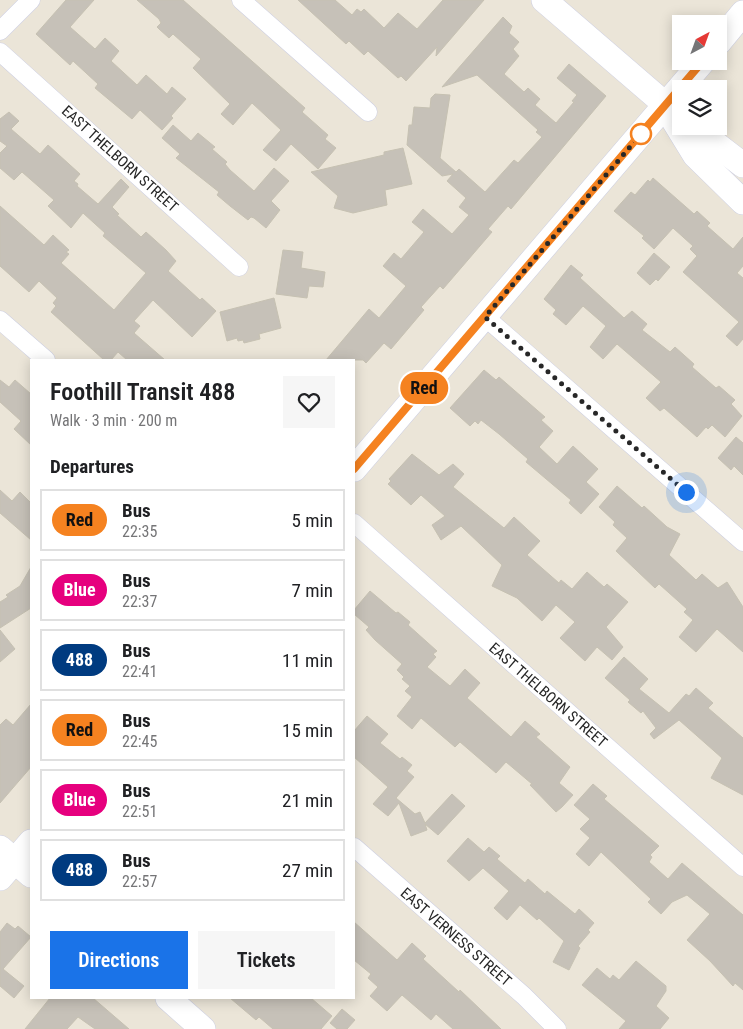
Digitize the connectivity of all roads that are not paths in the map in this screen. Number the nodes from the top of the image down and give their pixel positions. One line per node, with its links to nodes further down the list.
1 (31, 0): 5 (street)
2 (241, 0): 9 (street)
3 (544, 0): 8 (street)
4 (743, 13): 6 (street)
5 (0, 31)
6 (728, 31)
7 (0, 52): 15 (street, EAST THELBORN STREET)
8 (672, 111)
9 (368, 112)
10 (672, 113): 16 (street)
11 (685, 135): 14 (street)
12 (704, 135): 13 (street)
13 (743, 165)
14 (743, 202)
15 (239, 267)
16 (485, 317): 19 (street); 21 (street)
17 (0, 320): 18 (street)
18 (45, 359)
19 (355, 469)
20 (355, 524): 25 (street, EAST THELBORN STREET)
21 (743, 542)
22 (30, 843): 24 (street)
23 (355, 848): 28 (street, EAST VERNESS STREET)
24 (12, 865)
25 (743, 867)
26 (169, 999): 27 (street)
27 (203, 1029)
28 (557, 1029)

